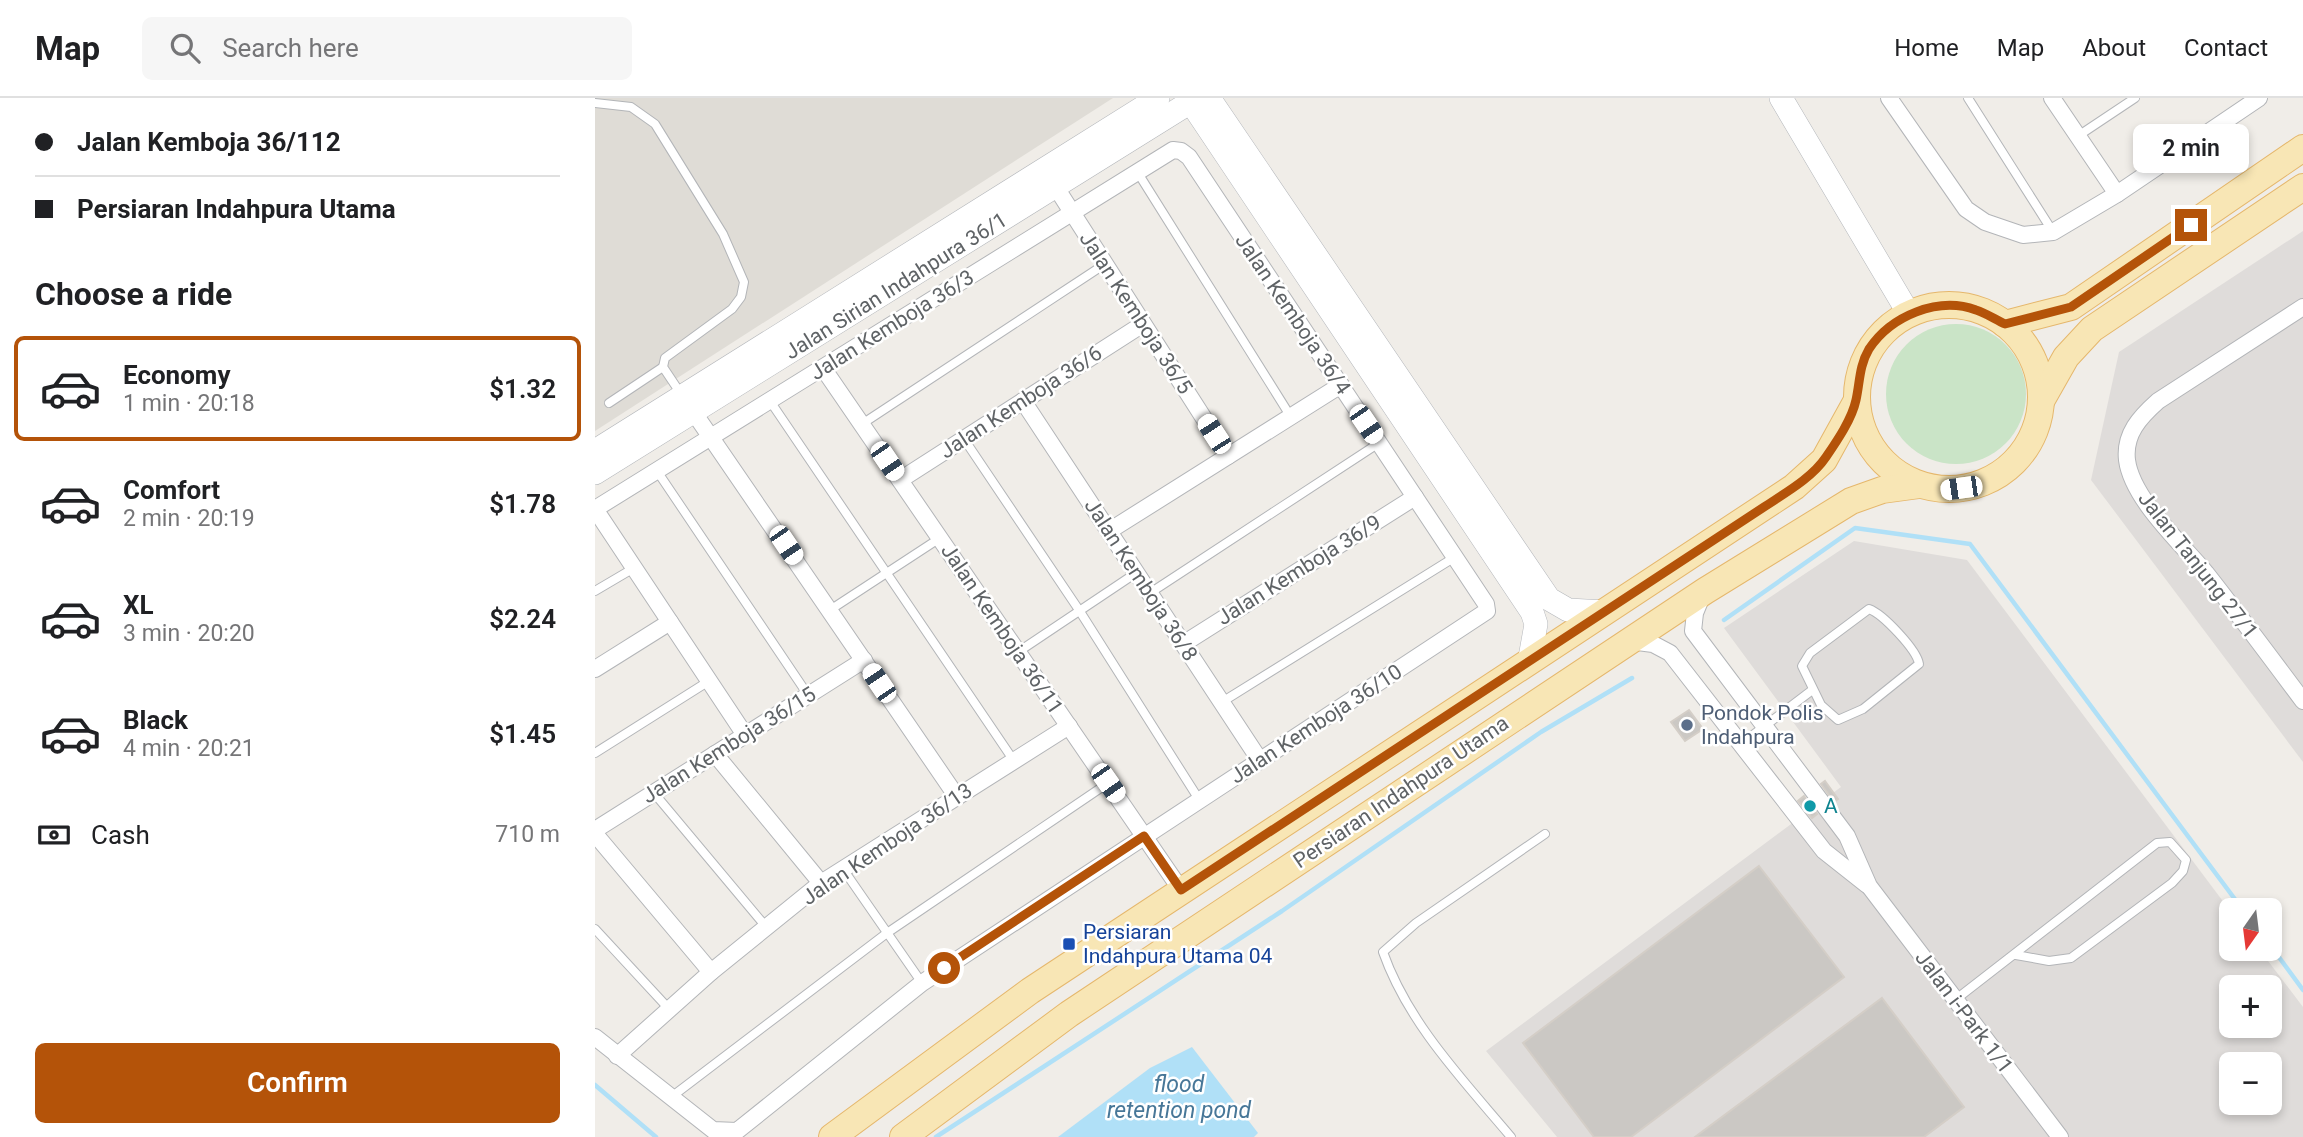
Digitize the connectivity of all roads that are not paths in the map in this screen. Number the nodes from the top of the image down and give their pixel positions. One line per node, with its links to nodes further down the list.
1 (1159, 98): 14 (main road, Jalan Sirian Indahpura 36/1)
2 (1780, 98): 21 (main road)
3 (1889, 98): 18 (street)
4 (1968, 98): 18 (lane)
5 (2052, 98): 10 (street)
6 (2135, 98): 10 (lane)
7 (2259, 98): 16 (street)
8 (1196, 99): 14 (main road, Jalan Sirian Indahpura 36/1); 58 (main road); 64 (main road)
9 (595, 103): 24 (lane)
10 (2078, 136): 16 (street)
11 (2303, 148): 23 (main road)
12 (1189, 157): 13 (street, Jalan Kemboja 36/3); 26 (street, Jalan Kemboja 36/4)
13 (1138, 173): 17 (street, Jalan Kemboja 36/3); 33 (lane)
14 (1050, 178): 17 (street, Jalan Kemboja 36/5); 32 (main road, Jalan Sirian Indahpura 36/1)
15 (2303, 187): 29 (main road)
16 (2117, 194): 18 (street)
17 (1073, 213): 19 (street, Jalan Kemboja 36/5); 25 (street, Jalan Kemboja 36/3)
18 (2053, 232)
19 (1105, 264): 22 (street, Jalan Kemboja 36/5); 34 (lane)
20 (2303, 307): 69 (street, Jalan Tanjung 27/1)
21 (1909, 314): 23 (main road); 30 (main road)
22 (1143, 324): 28 (street, Jalan Kemboja 36/6); 39 (street, Jalan Kemboja 36/5)
23 (2005, 324): 29 (main road)
24 (663, 367): 31 (lane); 32 (lane)
25 (823, 368): 27 (street, Jalan Kemboja 36/3); 34 (street, Jalan Kemboja 36/11)
26 (1341, 385): 33 (street); 37 (street, Jalan Kemboja 36/4)
27 (770, 401): 35 (street, Jalan Kemboja 36/3); 50 (lane)
28 (1023, 401): 36 (street, Jalan Kemboja 36/6); 46 (street, Jalan Kemboja 36/8)
29 (2041, 401): 43 (main road)
30 (1856, 402): 43 (main road); 58 (main road, Persiaran Indahpura Utama)
31 (609, 403)
32 (688, 404): 35 (street); 38 (main road, Jalan Sirian Indahpura 36/1); 41 (main road, Jalan Sirian Indahpura 36/1)
33 (1291, 417): 39 (street)
34 (862, 424): 42 (street, Jalan Kemboja 36/11)
35 (712, 437): 40 (street, Jalan Kemboja 36/3); 55 (street)
36 (964, 439): 42 (street, Jalan Kemboja 36/6); 56 (lane)
37 (1379, 443): 44 (street, Jalan Kemboja 36/4); 54 (lane)
38 (595, 451)
39 (1228, 456): 46 (street)
40 (657, 471): 45 (street, Jalan Kemboja 36/3); 68 (lane)
41 (595, 474)
42 (900, 480): 47 (street, Jalan Kemboja 36/11)
43 (1919, 485): 53 (main road, Persiaran Indahpura Utama)
44 (1415, 497): 48 (street, Jalan Kemboja 36/4); 61 (street, Jalan Kemboja 36/9)
45 (595, 509): 49 (street)
46 (1109, 531): 51 (street, Jalan Kemboja 36/8)
47 (940, 538): 50 (lane); 62 (street, Jalan Kemboja 36/11)
48 (1455, 557): 57 (street, Jalan Kemboja 36/4); 70 (lane)
49 (634, 568): 52 (lane); 59 (street)
50 (889, 572): 55 (lane); 78 (lane)
51 (1136, 573): 54 (street, Jalan Kemboja 36/8); 56 (lane)
52 (595, 591)
53 (1705, 591): 60 (main road, Persiaran Indahpura Utama); 72 (street, Jalan i-Park 1/1)
54 (1150, 593): 61 (street, Jalan Kemboja 36/8)
55 (830, 610): 63 (street)
56 (1079, 610): 62 (lane); 82 (lane)
57 (1487, 611): 77 (street, Jalan Kemboja 36/10)
58 (1605, 612): 64 (main road, Persiaran Indahpura Utama)
59 (670, 622): 65 (street); 66 (street)
60 (1629, 640): 74 (street, Jalan i-Park 1/1); 102 (main road, Persiaran Indahpura Utama)
61 (1183, 644): 70 (street, Jalan Kemboja 36/8)
62 (1018, 652): 71 (street, Jalan Kemboja 36/11)
63 (864, 660): 68 (street, Jalan Kemboja 36/15); 81 (street)
64 (1529, 663): 89 (main road, Persiaran Indahpura Utama)
65 (595, 669)
66 (709, 681): 73 (street); 75 (lane)
67 (1811, 691): 67 (lane); 72 (lane)
68 (808, 695): 73 (street, Jalan Kemboja 36/15)
69 (2303, 701)
70 (1222, 702): 77 (street, Jalan Kemboja 36/8)
71 (1069, 726): 78 (street, Jalan Kemboja 36/13); 79 (street, Jalan Kemboja 36/11)
72 (1766, 726): 74 (lane); 88 (street, Jalan i-Park 1/1)
73 (745, 735): 76 (street, Jalan Kemboja 36/15)
74 (1741, 744): 88 (street, Jalan i-Park 1/1)
75 (595, 752)
76 (715, 754): 80 (street, Jalan Kemboja 36/15); 87 (street)
77 (1259, 759): 82 (street, Jalan Kemboja 36/10)
78 (1014, 761): 81 (street, Jalan Kemboja 36/13)
79 (1108, 783): 85 (street, Jalan Kemboja 36/11); 92 (lane)
80 (654, 793): 83 (street, Jalan Kemboja 36/15); 90 (lane)
81 (957, 797): 86 (street, Jalan Kemboja 36/13)
82 (1200, 801): 85 (street, Jalan Kemboja 36/10)
83 (595, 832): 94 (street)
84 (1545, 834): 103 (lane)
85 (1144, 836): 89 (street, Jalan Kemboja 36/11); 95 (street, Jalan Kemboja 36/10)
86 (843, 869): 87 (street, Jalan Kemboja 36/13); 92 (lane)
87 (821, 883): 90 (street, Jalan Kemboja 36/13)
88 (1869, 886): 96 (street, Jalan i-Park 1/1)
89 (1181, 890): 101 (main road, Persiaran Indahpura Utama)
90 (767, 928): 94 (street, Jalan Kemboja 36/13)
91 (595, 929): 97 (lane)
92 (887, 933): 95 (lane); 100 (lane)
93 (2016, 955): 93 (lane); 96 (lane)
94 (711, 972): 97 (street, Jalan Kemboja 36/13)
95 (922, 983): 100 (street, Jalan Kemboja 36/10)
96 (1955, 1000): 104 (street, Jalan i-Park 1/1)
97 (670, 1010): 99 (street, Jalan Kemboja 36/13)
98 (595, 1037): 99 (street, Jalan Kemboja 36/10)
99 (617, 1056): 100 (street, Jalan Kemboja 36/10)
100 (670, 1098)
101 (832, 1137)
102 (903, 1137)
103 (1511, 1137)
104 (2060, 1137)

